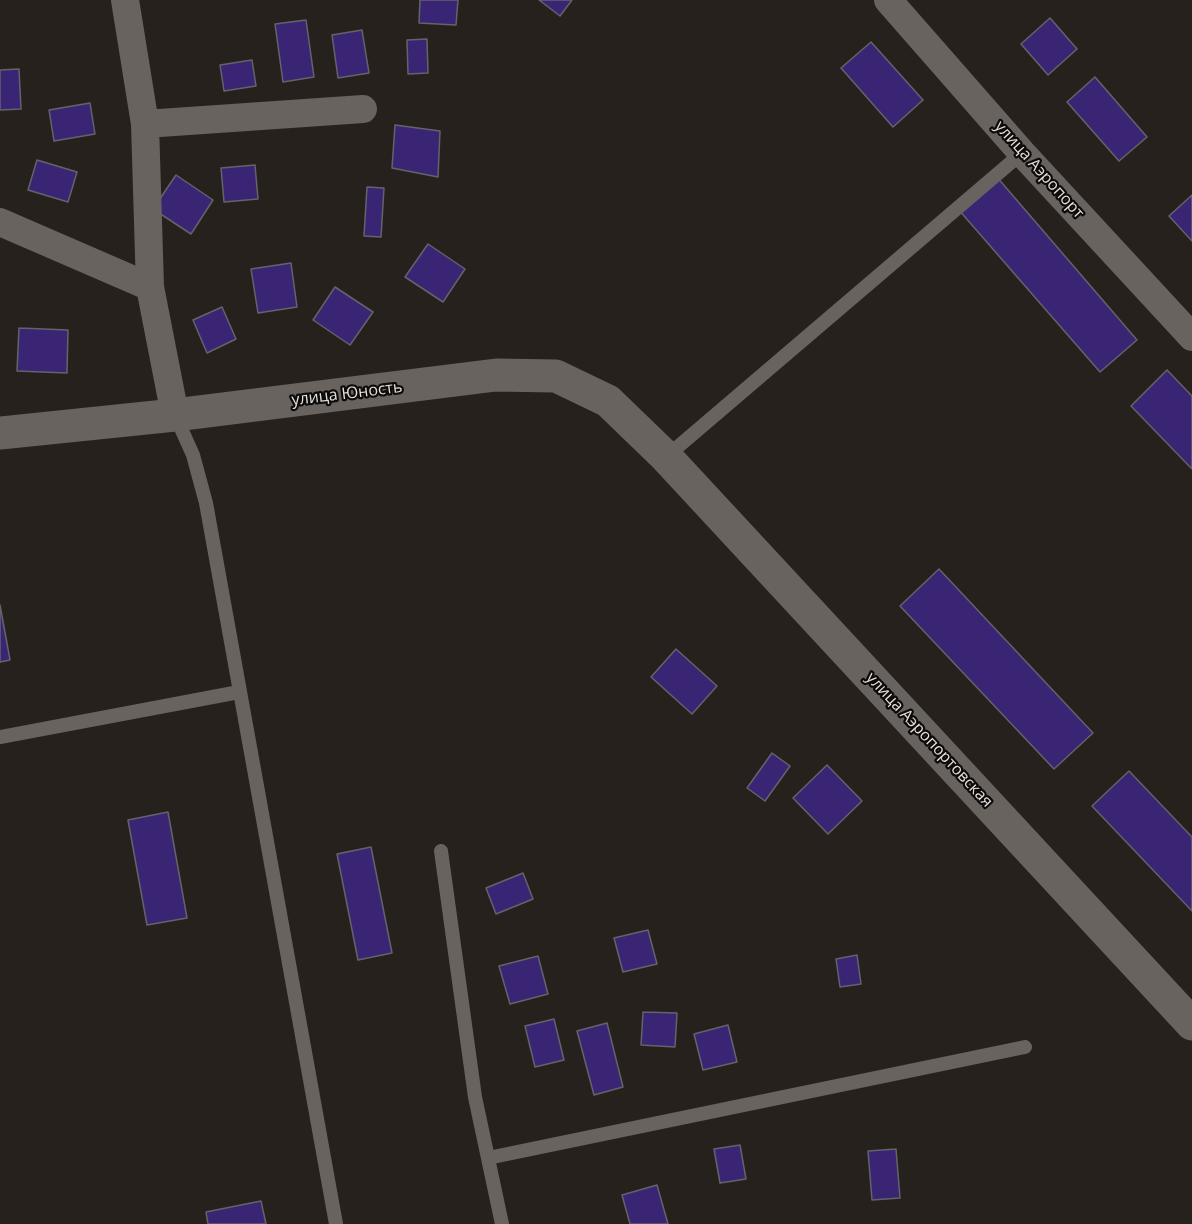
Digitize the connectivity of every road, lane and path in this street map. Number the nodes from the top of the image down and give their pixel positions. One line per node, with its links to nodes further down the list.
1 (125, 0): 4 (street)
2 (888, 0): 5 (street, улица Аэропорт)
3 (363, 109): 4 (street)
4 (145, 124): 7 (street)
5 (1022, 153): 8 (street, улица Аэропорт); 11 (lane)
6 (0, 222): 7 (street)
7 (150, 287): 9 (street)
8 (1192, 337)
9 (175, 416): 10 (street, улица Юность); 11 (street, улица Юность); 12 (lane)
10 (0, 433)
11 (666, 457): 15 (street, улица Аэропортовская)
12 (239, 692): 13 (lane); 18 (lane)
13 (0, 737)
14 (441, 851): 17 (lane)
15 (1192, 1024)
16 (1025, 1047): 17 (lane)
17 (488, 1158): 19 (lane)
18 (336, 1224)
19 (502, 1224)

